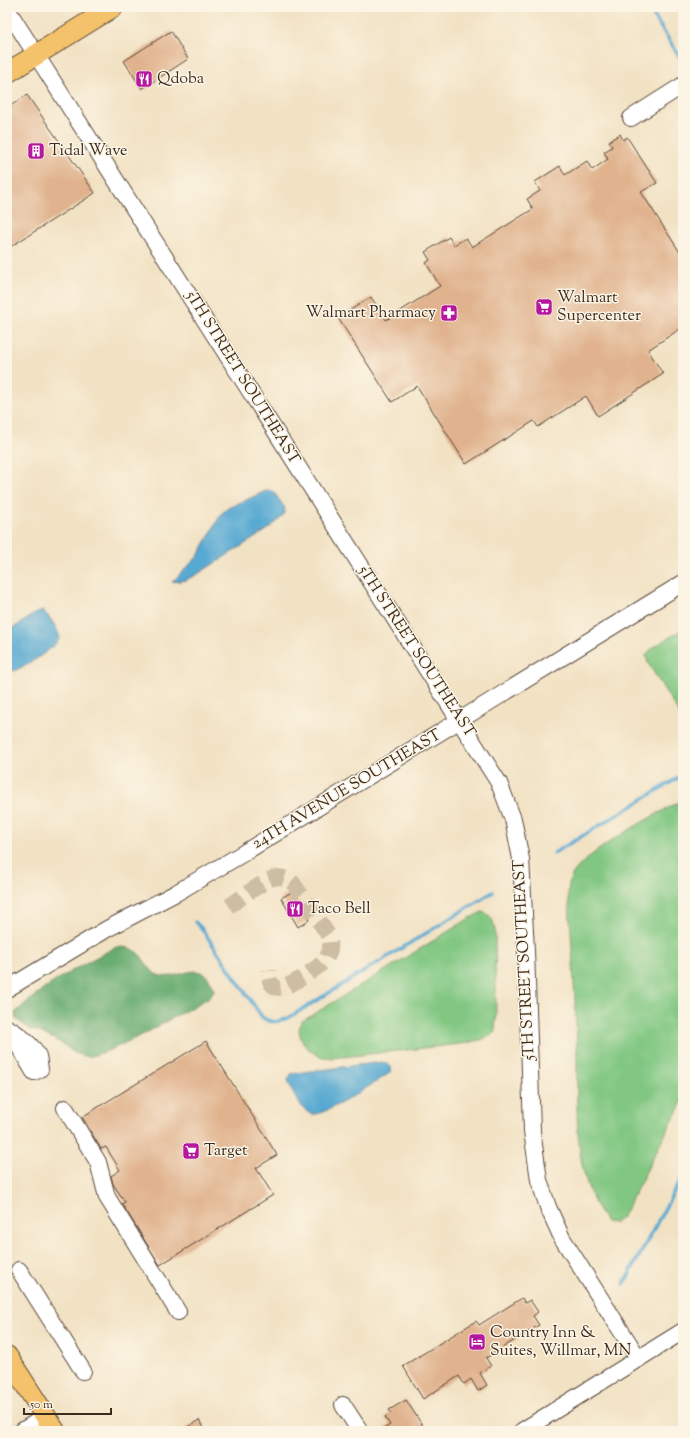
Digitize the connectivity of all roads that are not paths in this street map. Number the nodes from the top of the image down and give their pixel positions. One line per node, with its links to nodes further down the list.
1 (114, 7): 3 (main road)
2 (7, 9): 3 (street, 5TH STREET SOUTHEAST)
3 (36, 55): 4 (main road); 8 (street, 5TH STREET SOUTHEAST)
4 (7, 73)
5 (683, 86): 6 (street)
6 (631, 118)
7 (683, 583): 8 (street, 24TH AVENUE SOUTHEAST)
8 (460, 720): 9 (street, 24TH AVENUE SOUTHEAST); 19 (street, 5TH STREET SOUTHEAST)
9 (7, 989)
10 (7, 1027): 12 (street)
11 (7, 1039): 12 (street)
12 (28, 1050): 13 (street)
13 (34, 1072)
14 (65, 1108): 16 (street)
15 (19, 1270): 20 (street)
16 (178, 1312)
17 (683, 1331): 19 (street)
18 (7, 1356): 22 (main road)
19 (639, 1359): 25 (street)
20 (83, 1371)
21 (343, 1405): 24 (street)
22 (50, 1424): 23 (street)
23 (22, 1431)
24 (360, 1431)
25 (522, 1431)

